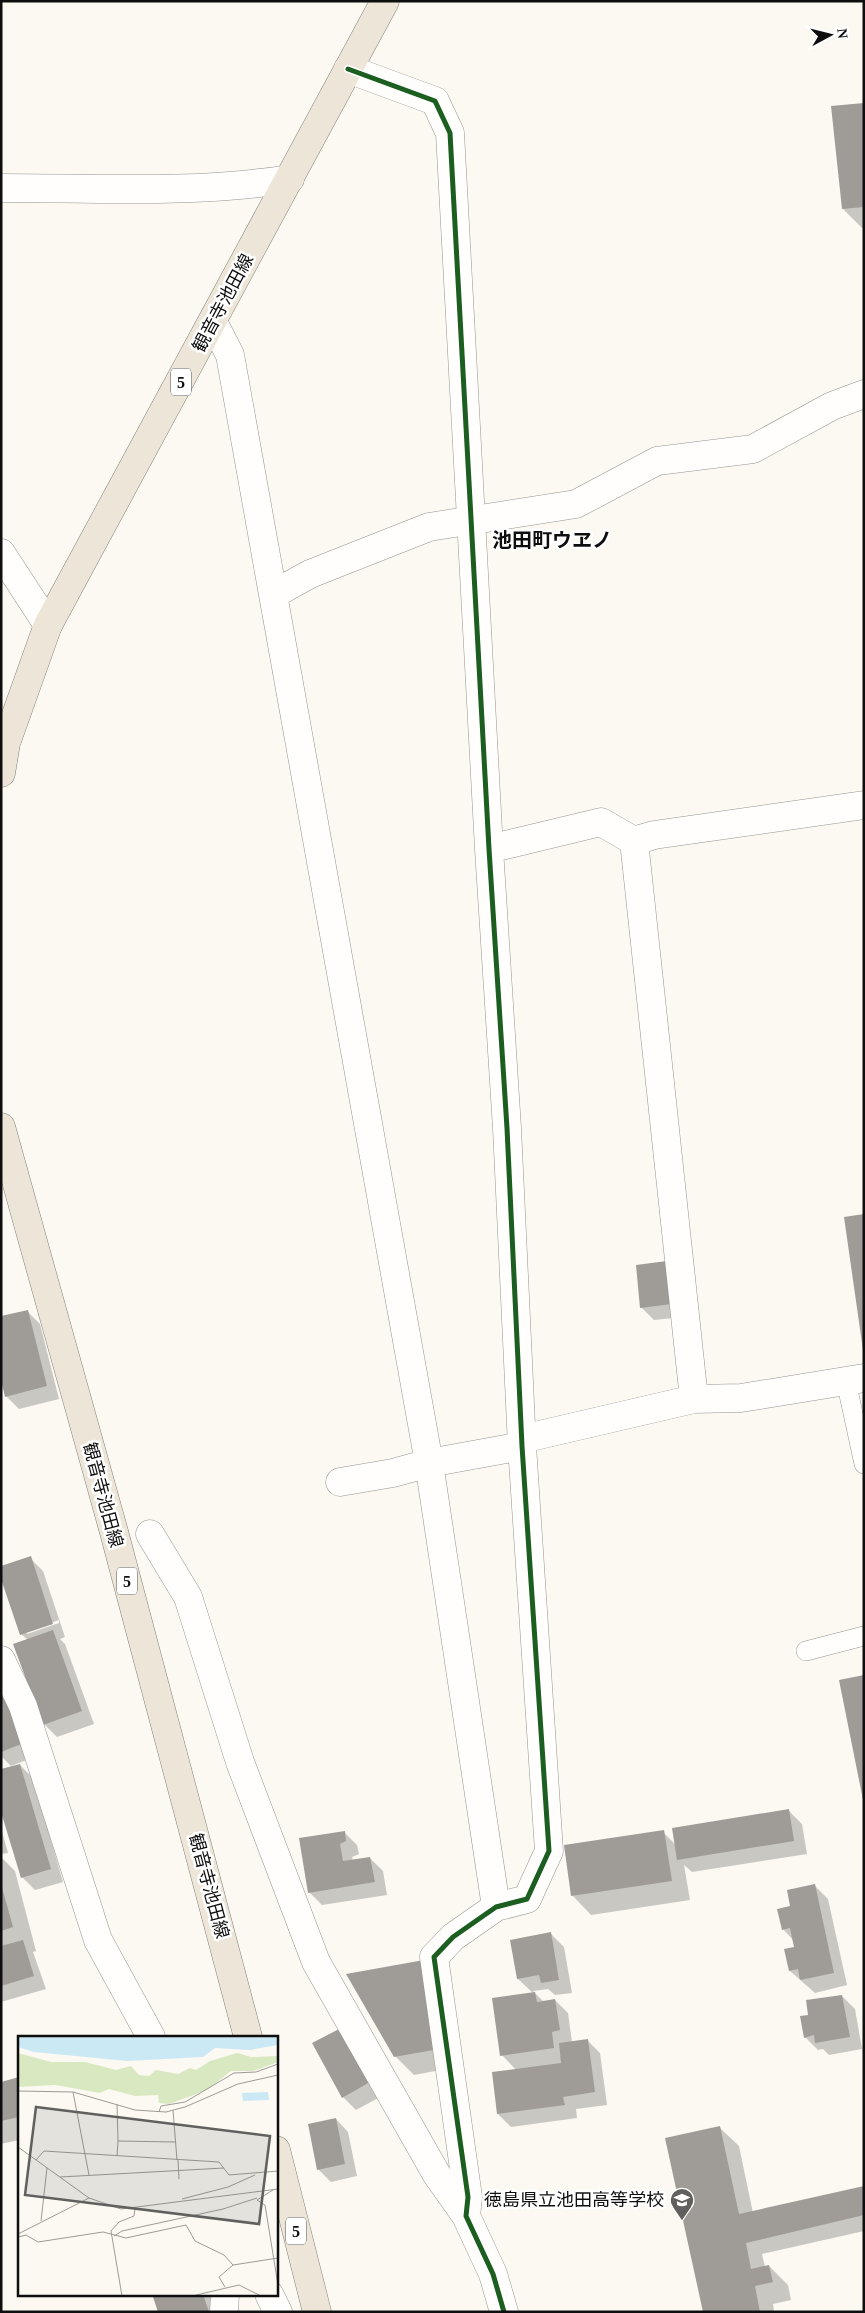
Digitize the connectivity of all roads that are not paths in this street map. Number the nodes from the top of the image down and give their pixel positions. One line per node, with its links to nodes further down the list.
1 (385, 1): 2 (main road, 観音寺池田線 / 5)
2 (348, 69): 3 (main road, 観音寺池田線 / 5); 7 (street)
3 (290, 179): 4 (street); 5 (main road, 観音寺池田線 / 5)
4 (1, 188)
5 (213, 322): 9 (street); 10 (main road, 観音寺池田線 / 5)
6 (864, 394): 7 (street)
7 (472, 519): 9 (street); 14 (street)
8 (1, 553): 10 (street)
9 (274, 594): 19 (street)
10 (48, 625): 11 (main road, 観音寺池田線 / 5)
11 (1, 772)
12 (864, 805): 13 (street)
13 (634, 841): 14 (street); 17 (street)
14 (489, 849): 18 (street)
15 (1, 1128): 28 (main road, 観音寺池田線 / 5)
16 (855, 1379): 17 (street); 20 (lane)
17 (694, 1399): 18 (street)
18 (522, 1443): 19 (street); 26 (street)
19 (429, 1463): 21 (street); 26 (street)
20 (864, 1464)
21 (340, 1482)
22 (150, 1534): 30 (street)
23 (864, 1636): 24 (lane)
24 (806, 1651)
25 (1, 1660): 27 (street)
26 (496, 1907): 30 (street)
27 (150, 2036)
28 (248, 2036)
29 (278, 2158): 35 (main road, 5)
30 (466, 2216): 36 (street)
31 (225, 2296): 33 (street)
32 (271, 2296): 34 (street)
33 (224, 2312)
34 (278, 2312)
35 (317, 2312)
36 (504, 2312)

